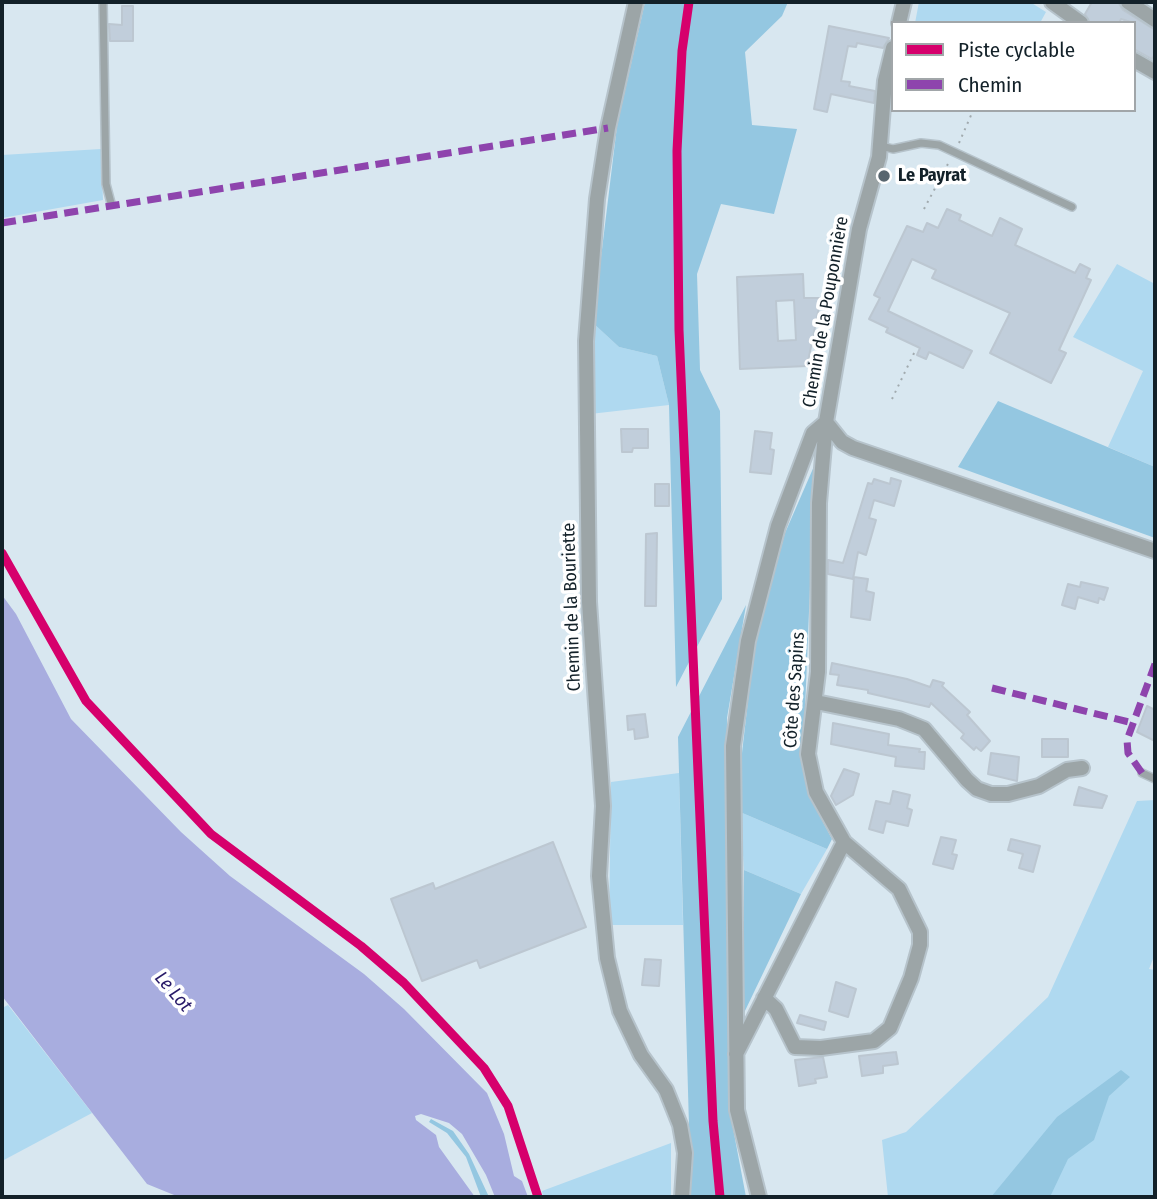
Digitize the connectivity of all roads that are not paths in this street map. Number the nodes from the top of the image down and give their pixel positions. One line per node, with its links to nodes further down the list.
1 (103, 2): 13 (lane)
2 (636, 2): 24 (street, Chemin de la Bouriette)
3 (904, 2): 7 (street)
4 (1053, 2): 8 (street)
5 (1128, 2): 6 (street)
6 (1155, 20)
7 (899, 21)
8 (1078, 21)
9 (891, 56): 12 (street, Chemin de la Pouponnière)
10 (1136, 61): 11 (street)
11 (1155, 72)
12 (880, 146): 14 (lane); 15 (street, Chemin de la Pouponnière)
13 (111, 203)
14 (1072, 207)
15 (826, 422): 16 (street); 17 (street, Côte des Sapins); 23 (street, Chemin de la Pouponnière)
16 (1155, 551)
17 (816, 702): 18 (street); 21 (street, Côte des Sapins)
18 (1082, 768)
19 (1142, 773): 20 (lane)
20 (1155, 779)
21 (844, 842): 22 (street); 22 (street)
22 (764, 998): 23 (street)
23 (736, 1054): 25 (street, Chemin de la Pouponnière)
24 (682, 1197)
25 (759, 1197)

